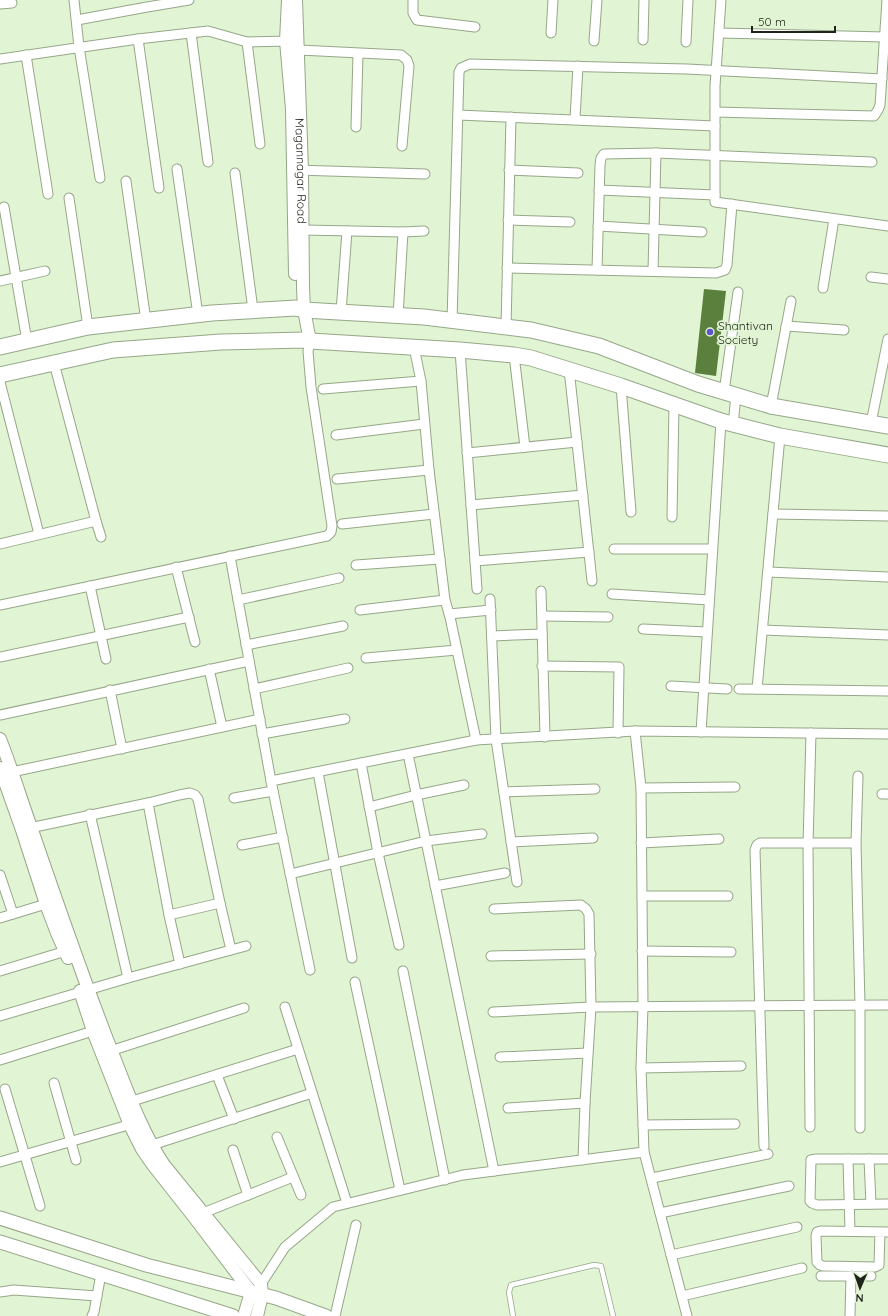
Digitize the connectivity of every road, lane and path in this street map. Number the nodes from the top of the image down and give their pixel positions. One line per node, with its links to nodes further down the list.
1 (74, 0): 14 (street)
2 (190, 0): 14 (street)
3 (288, 0): 25 (street, Magannagar Road)
4 (296, 0): 25 (street, Magannagar Road)
5 (410, 0): 15 (street)
6 (553, 0): 17 (street)
7 (597, 0): 22 (street)
8 (644, 0): 21 (street)
9 (688, 0): 24 (street)
10 (721, 0): 18 (street)
11 (887, 0): 19 (street)
12 (12, 3): 13 (street)
13 (0, 4)
14 (77, 20): 26 (street)
15 (475, 27)
16 (191, 33): 20 (street); 23 (street); 43 (street)
17 (551, 33)
18 (719, 33): 19 (street); 31 (street)
19 (885, 37): 32 (street)
20 (138, 39): 26 (street); 53 (street)
21 (643, 40)
22 (594, 41)
23 (247, 42): 25 (street); 39 (street)
24 (686, 42)
25 (294, 44): 27 (street); 46 (street, Magannagar Road)
26 (79, 47): 28 (street); 51 (street)
27 (358, 54): 38 (street); 40 (street)
28 (26, 56): 29 (street); 56 (street)
29 (0, 59)
30 (578, 66): 31 (street); 34 (street); 36 (street)
31 (716, 71): 32 (street); 33 (street)
32 (882, 79): 33 (street)
33 (715, 112): 37 (street)
34 (458, 115): 35 (street); 90 (street)
35 (511, 117): 36 (street); 47 (street)
36 (575, 119): 37 (street)
37 (715, 126): 42 (street)
38 (356, 127)
39 (260, 144)
40 (402, 146)
41 (656, 153): 42 (street); 54 (street); 55 (street)
42 (714, 156): 44 (street); 57 (street)
43 (208, 162)
44 (872, 162)
45 (177, 169): 87 (street)
46 (297, 170): 50 (street); 67 (street, Magannagar Road); 84 (street, Magannagar Road)
47 (509, 170): 49 (street); 62 (street)
48 (235, 173): 85 (street)
49 (578, 173)
50 (425, 174)
51 (100, 178)
52 (126, 181): 89 (street)
53 (159, 188)
54 (599, 190): 55 (street); 64 (street)
55 (654, 192): 57 (street); 66 (street)
56 (48, 194)
57 (715, 195): 59 (street)
58 (69, 198): 93 (street)
59 (732, 204): 61 (street); 76 (street)
60 (4, 207): 68 (street)
61 (834, 219): 65 (street); 81 (street)
62 (508, 220): 63 (street); 73 (street)
63 (570, 222)
64 (598, 226): 66 (street); 74 (street)
65 (888, 226)
66 (653, 229): 72 (street); 76 (street)
67 (303, 230): 69 (street); 84 (street, Magannagar Road)
68 (4, 231): 77 (street)
69 (347, 231): 71 (street); 86 (street)
70 (424, 231): 71 (street)
71 (403, 232): 88 (street)
72 (702, 232)
73 (507, 268): 74 (street); 92 (street)
74 (597, 270): 76 (street)
75 (45, 271): 77 (street)
76 (653, 271)
77 (16, 277): 80 (street); 96 (street)
78 (871, 277): 79 (street)
79 (888, 279)
80 (0, 280)
81 (824, 288)
82 (738, 292): 109 (street)
83 (791, 301): 91 (street)
84 (300, 309): 85 (main road); 86 (main road); 97 (street)
85 (253, 310): 87 (main road)
86 (341, 312): 88 (main road)
87 (198, 315): 89 (main road)
88 (398, 316): 90 (main road)
89 (146, 321): 93 (main road)
90 (452, 321): 92 (main road)
91 (786, 326): 94 (street); 111 (street)
92 (506, 327): 109 (main road)
93 (88, 328): 96 (main road)
94 (844, 330)
95 (888, 339): 113 (street)
96 (28, 341): 98 (main road)
97 (307, 344): 99 (main road); 102 (main road); 139 (street)
98 (0, 347)
99 (414, 347): 100 (main road); 105 (street)
100 (460, 350): 101 (main road); 120 (street)
101 (514, 355): 103 (main road); 119 (street)
102 (54, 363): 104 (main road); 131 (street)
103 (569, 369): 107 (main road); 118 (street)
104 (0, 375)
105 (421, 381): 108 (street); 114 (street)
106 (0, 382): 133 (street)
107 (621, 386): 110 (main road); 126 (street)
108 (323, 389)
109 (730, 394): 111 (main road); 112 (street)
110 (674, 405): 112 (main road); 130 (street)
111 (771, 406): 113 (main road)
112 (727, 423): 117 (main road); 137 (street)
113 (871, 423): 115 (main road)
114 (424, 424): 116 (street); 122 (street)
115 (888, 426)
116 (336, 435)
117 (780, 436): 121 (main road); 128 (street)
118 (577, 442): 119 (street); 124 (street)
119 (525, 447): 120 (street)
120 (468, 453): 125 (street)
121 (888, 455)
122 (429, 470): 123 (street); 127 (street)
123 (337, 478)
124 (583, 496): 125 (street); 138 (street)
125 (471, 505): 141 (street)
126 (631, 512)
127 (434, 514): 132 (street); 140 (street)
128 (773, 514): 129 (street); 144 (street)
129 (888, 516)
130 (672, 517)
131 (96, 521): 133 (street); 134 (street)
132 (342, 524)
133 (39, 534): 135 (street)
134 (101, 537)
135 (0, 544)
136 (614, 549): 137 (street)
137 (712, 549): 155 (street)
138 (589, 552): 141 (street); 147 (street)
139 (230, 556): 143 (street); 153 (street)
140 (440, 559): 142 (street); 154 (street)
141 (475, 561): 149 (street)
142 (356, 565)
143 (176, 568): 148 (street); 162 (street)
144 (768, 572): 145 (street); 165 (street)
145 (888, 577)
146 (339, 578): 153 (street)
147 (592, 581)
148 (90, 586): 156 (street); 168 (street)
149 (477, 589)
150 (541, 591): 160 (street)
151 (612, 594): 155 (street)
152 (490, 599): 158 (street)
153 (238, 600): 172 (street)
154 (445, 600): 157 (street); 159 (street)
155 (709, 600): 166 (street)
156 (0, 605)
157 (360, 610)
158 (491, 610): 159 (street); 170 (street)
159 (449, 614): 173 (street)
160 (542, 616): 161 (street); 167 (street)
161 (608, 617)
162 (189, 618): 168 (street); 171 (street)
163 (343, 626): 172 (street)
164 (643, 629): 166 (street)
165 (763, 630): 169 (street); 186 (street)
166 (707, 632): 182 (street)
167 (542, 634): 170 (street); 178 (street)
168 (101, 635): 174 (street); 176 (street)
169 (888, 635)
170 (492, 636): 201 (street)
171 (194, 642)
172 (246, 645): 177 (street)
173 (457, 650): 175 (street); 202 (street)
174 (0, 656)
175 (366, 658)
176 (106, 659)
177 (249, 660): 180 (street); 183 (street)
178 (542, 666): 193 (street); 199 (street)
179 (348, 668): 183 (street)
180 (209, 669): 187 (street); 192 (street)
181 (671, 686): 182 (street)
182 (704, 688): 184 (street); 195 (street)
183 (254, 689): 190 (street)
184 (727, 689)
185 (739, 689): 186 (street)
186 (757, 689): 188 (street)
187 (110, 690): 189 (street); 203 (street)
188 (888, 691)
189 (0, 715)
190 (260, 719): 192 (street); 197 (street)
191 (345, 719): 197 (street)
192 (222, 728): 203 (street)
193 (618, 732): 194 (street); 199 (street)
194 (635, 732): 195 (street); 212 (street)
195 (701, 732): 196 (street)
196 (811, 733): 198 (street); 229 (street)
197 (262, 734): 209 (street)
198 (888, 734)
199 (545, 737): 201 (street)
200 (0, 739): 206 (street)
201 (496, 739): 202 (street); 215 (street)
202 (476, 740): 204 (street)
203 (122, 749): 206 (street)
204 (408, 754): 205 (street); 216 (street)
205 (361, 763): 207 (street); 219 (street)
206 (5, 771): 221 (street)
207 (318, 772): 209 (street); 233 (street)
208 (858, 776): 230 (street)
209 (271, 781): 214 (street)
210 (464, 785): 216 (street)
211 (735, 786): 212 (street)
212 (641, 788): 228 (street)
213 (595, 789): 215 (street)
214 (273, 791): 217 (street); 223 (street)
215 (504, 792): 227 (street)
216 (416, 795): 219 (street); 226 (street)
217 (234, 798)
218 (148, 803): 220 (street); 241 (street); 245 (street)
219 (369, 807): 232 (street)
220 (90, 814): 221 (street); 260 (street)
221 (26, 829): 242 (street); 262 (street)
222 (482, 834): 226 (street)
223 (282, 837): 231 (street); 235 (street)
224 (594, 838): 227 (street)
225 (719, 839): 228 (street)
226 (426, 841): 232 (street); 238 (street)
227 (511, 842): 237 (street)
228 (641, 843): 239 (street)
229 (808, 844): 230 (street); 263 (street); 268 (street)
230 (856, 844): 264 (street)
231 (242, 845)
232 (378, 854): 233 (street); 247 (street)
233 (335, 864): 235 (street); 255 (street)
234 (505, 873): 238 (street)
235 (290, 874): 257 (street)
236 (0, 876): 244 (street)
237 (517, 882)
238 (435, 886): 306 (street)
239 (642, 896): 240 (street); 250 (street)
240 (728, 896)
241 (220, 903): 245 (street); 249 (street)
242 (46, 904): 244 (street); 251 (street)
243 (494, 910): 253 (street)
244 (13, 914): 246 (street)
245 (169, 915): 256 (street)
246 (0, 918)
247 (399, 945)
248 (246, 946): 249 (street)
249 (231, 950): 256 (street)
250 (642, 950): 252 (street); 267 (street)
251 (66, 951): 258 (street); 262 (street)
252 (731, 952)
253 (591, 954): 254 (street); 266 (street)
254 (491, 956)
255 (352, 958)
256 (180, 964): 260 (street)
257 (310, 970)
258 (0, 971)
259 (403, 971): 309 (street)
260 (128, 978): 262 (street)
261 (355, 982): 311 (street)
262 (84, 992): 272 (street); 273 (street); 275 (street)
263 (810, 1005): 264 (street); 268 (street); 292 (street)
264 (860, 1005): 265 (street); 293 (street)
265 (888, 1005)
266 (591, 1006): 267 (street); 271 (street); 276 (street)
267 (643, 1006): 268 (street); 280 (street)
268 (760, 1006): 308 (street)
269 (285, 1007): 274 (street)
270 (244, 1008): 275 (street)
271 (493, 1012)
272 (0, 1016)
273 (93, 1031): 275 (street); 278 (street)
274 (298, 1049): 281 (street); 284 (street)
275 (107, 1052): 285 (street)
276 (588, 1053): 277 (street); 286 (street)
277 (500, 1057)
278 (0, 1060)
279 (741, 1066): 280 (street)
280 (641, 1068): 291 (street)
281 (217, 1074): 285 (street); 288 (street)
282 (54, 1083): 295 (street)
283 (5, 1089): 299 (street)
284 (312, 1093): 288 (street); 314 (street)
285 (127, 1103): 289 (street)
286 (585, 1103): 287 (street); 304 (street)
287 (508, 1108)
288 (234, 1119): 296 (street)
289 (135, 1123): 295 (street); 296 (street)
290 (735, 1124): 291 (street)
291 (643, 1125): 298 (street)
292 (810, 1127)
293 (860, 1128)
294 (276, 1137): 307 (street)
295 (71, 1142): 299 (street); 303 (street)
296 (147, 1147): 320 (street)
297 (233, 1150): 312 (street)
298 (644, 1152): 304 (street); 308 (street)
299 (25, 1155): 305 (street); 318 (street)
300 (848, 1159): 301 (street); 315 (street); 315 (street)
301 (869, 1159): 302 (street); 316 (street)
302 (888, 1159)
303 (76, 1160)
304 (583, 1160): 306 (street)
305 (0, 1162)
306 (494, 1171): 309 (street)
307 (293, 1176): 312 (street); 313 (street)
308 (652, 1178): 319 (street)
309 (445, 1180): 311 (street)
310 (789, 1186): 319 (street)
311 (400, 1190): 314 (street)
312 (248, 1195): 320 (street)
313 (301, 1195)
314 (347, 1204): 333 (street)
315 (849, 1204): 316 (street); 324 (street)
316 (870, 1204): 317 (street)
317 (888, 1204)
318 (40, 1206)
319 (660, 1213): 327 (street)
320 (199, 1215): 333 (street)
321 (0, 1218): 333 (main road)
322 (356, 1225): 342 (street)
323 (797, 1227): 327 (street)
324 (850, 1231): 325 (street); 325 (street)
325 (884, 1232)
326 (0, 1242): 329 (main road)
327 (671, 1255): 336 (street)
328 (802, 1268): 336 (street)
329 (101, 1274): 335 (street); 338 (main road)
330 (821, 1276): 331 (street)
331 (851, 1276): 332 (street); 346 (street)
332 (871, 1276)
333 (258, 1290): 339 (street); 340 (street); 341 (main road)
334 (0, 1292): 335 (street)
335 (97, 1296): 337 (street)
336 (682, 1296): 345 (street)
337 (92, 1316)
338 (233, 1316)
339 (244, 1316)
340 (256, 1316)
341 (326, 1316)
342 (335, 1316)
343 (513, 1316): 344 (lane)
344 (613, 1316)
345 (687, 1316)
346 (850, 1316)

